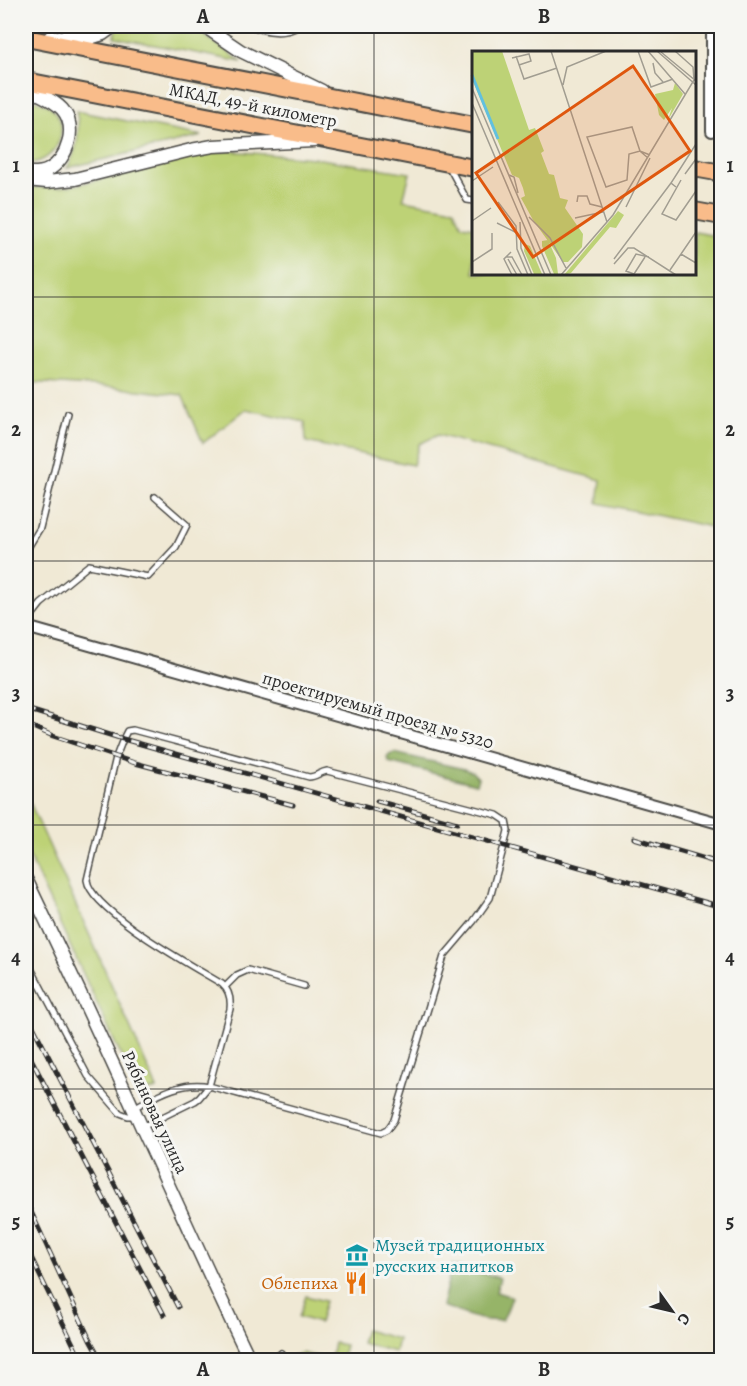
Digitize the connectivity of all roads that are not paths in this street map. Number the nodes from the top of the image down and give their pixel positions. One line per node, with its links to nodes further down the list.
1 (114, 26): 6 (street)
2 (204, 26): 9 (street)
3 (250, 26): 4 (lane)
4 (299, 26)
5 (712, 26): 11 (street)
6 (26, 38): 9 (highway, МКАД, 49-й километр)
7 (26, 81): 12 (highway, МКАД, 49-й километр)
8 (26, 87): 16 (street)
9 (340, 99): 10 (highway, МКАД, 49-й километр)
10 (472, 125)
11 (712, 131)
12 (329, 140): 13 (highway, МКАД, 49-й километр); 18 (street)
13 (446, 163): 14 (highway, МКАД, 49-й километр); 19 (lane)
14 (472, 168)
15 (696, 168): 17 (highway)
16 (26, 173)
17 (722, 173)
18 (26, 180)
19 (472, 201)
20 (696, 211): 21 (highway)
21 (722, 216)
22 (68, 414): 24 (lane)
23 (156, 497): 25 (lane)
24 (26, 551)
25 (26, 625): 26 (street, проектируемый проезд № 5320)
26 (722, 824)
27 (26, 879): 32 (street, Рябиновая улица)
28 (26, 959): 32 (lane)
29 (304, 986): 30 (lane)
30 (225, 987): 31 (lane); 31 (lane)
31 (209, 1086): 32 (lane); 32 (lane)
32 (137, 1117): 34 (street, Рябиновая улица)
33 (281, 1353): 35 (lane)
34 (250, 1360)
35 (273, 1360)

